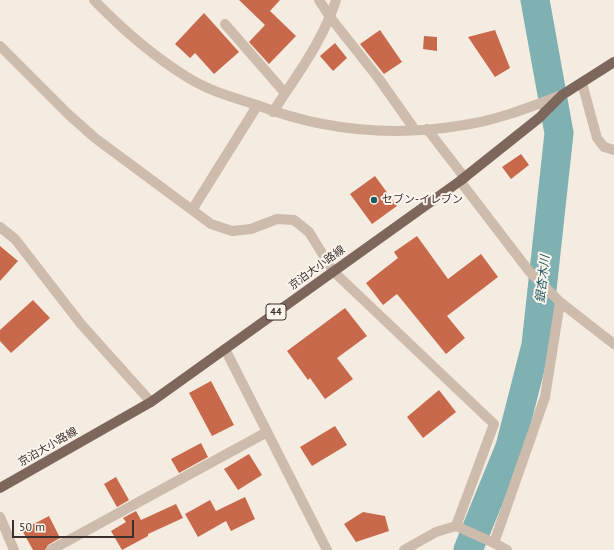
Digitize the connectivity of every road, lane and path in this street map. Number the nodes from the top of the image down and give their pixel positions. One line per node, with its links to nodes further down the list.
1 (94, 0): 11 (street)
2 (319, 0): 4 (street)
3 (336, 0): 4 (street)
4 (330, 17): 10 (street); 14 (street)
5 (225, 24): 10 (street)
6 (0, 46): 17 (street)
7 (614, 62): 8 (main road, 京泊大小路線 / 44)
8 (582, 83): 9 (main road, 京泊大小路線 / 44); 15 (street)
9 (567, 92): 13 (street); 16 (main road, 京泊大小路線 / 44)
10 (285, 93): 12 (street)
11 (257, 106): 12 (street); 17 (street)
12 (273, 112): 14 (street)
13 (427, 129): 14 (street); 16 (street)
14 (415, 130)
15 (614, 150)
16 (462, 179): 19 (main road, 京泊大小路線 / 44); 20 (street)
17 (192, 210): 19 (street)
18 (0, 227): 23 (street)
19 (333, 271): 22 (main road, 京泊大小路線 / 44); 27 (street)
20 (558, 300): 21 (street); 28 (street)
21 (614, 344)
22 (225, 349): 23 (main road, 京泊大小路線 / 44); 24 (street)
23 (151, 402): 25 (main road, 京泊大小路線 / 44)
24 (267, 432): 30 (street); 31 (street)
25 (0, 488)
26 (0, 516): 29 (street)
27 (456, 526): 28 (street); 32 (street)
28 (494, 543): 33 (street)
29 (14, 550)
30 (50, 550)
31 (327, 550)
32 (404, 550)
33 (507, 550)

